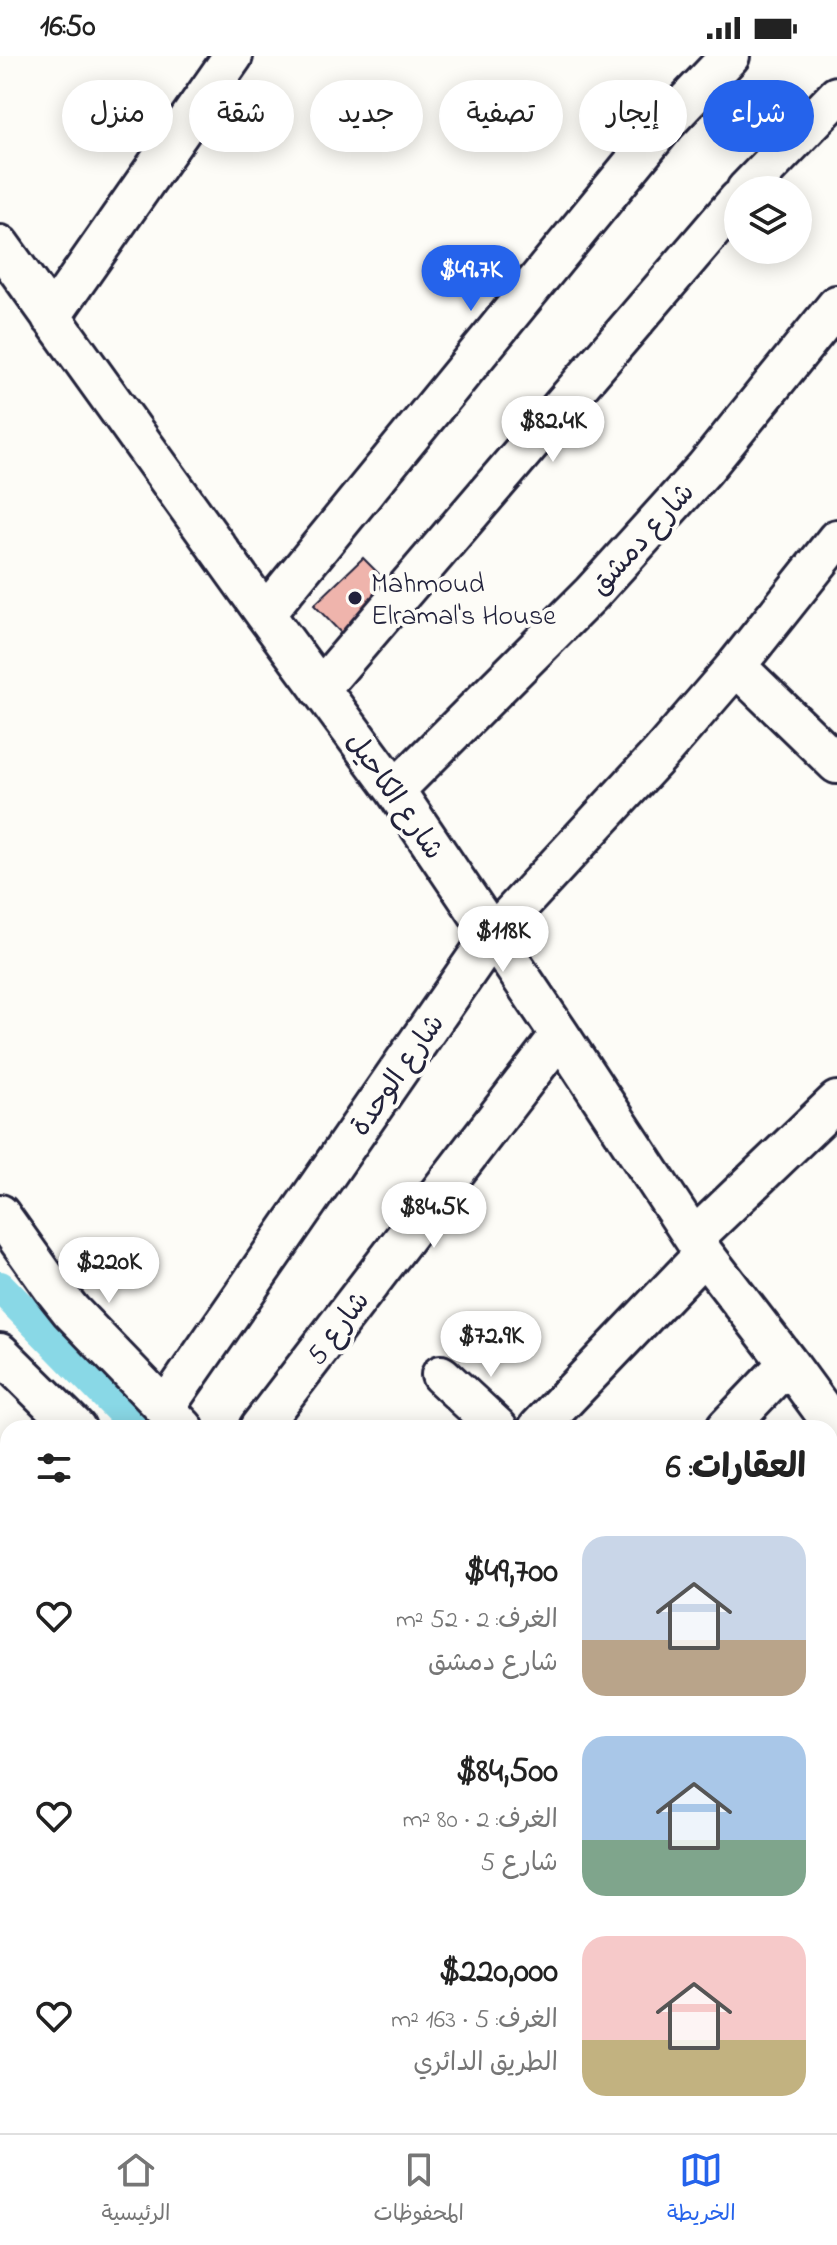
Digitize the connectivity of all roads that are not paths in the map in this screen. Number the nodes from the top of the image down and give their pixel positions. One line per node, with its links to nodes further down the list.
1 (233, 56): 8 (street)
2 (730, 56): 10 (street)
3 (837, 96): 4 (street)
4 (760, 176)
5 (724, 216): 12 (street)
6 (0, 245): 8 (street, شارع الكاحيل)
7 (837, 305): 14 (street, شارع دمشق)
8 (51, 317): 10 (street, شارع الكاحيل)
9 (837, 539): 11 (street, شارع الوحدة)
10 (265, 614): 12 (street, شارع الكاحيل)
11 (736, 666): 13 (street); 15 (street, شارع الوحدة)
12 (320, 689): 14 (street, شارع الكاحيل)
13 (837, 764)
14 (395, 790): 15 (street, شارع الكاحيل)
15 (493, 934): 16 (street, شارع الكاحيل); 23 (street, شارع الوحدة)
16 (560, 1035): 19 (street, شارع الكاحيل); 25 (street, شارع 5)
17 (837, 1101): 19 (street)
18 (0, 1214): 23 (street)
19 (699, 1246): 21 (street, شارع الكاحيل); 27 (street)
20 (0, 1353): 24 (street)
21 (788, 1363): 28 (street); 29 (street, شارع الكاحيل)
22 (441, 1375): 26 (street)
23 (174, 1418)
24 (68, 1420)
25 (265, 1420)
26 (489, 1420)
27 (545, 1420)
28 (734, 1420)
29 (830, 1420)

